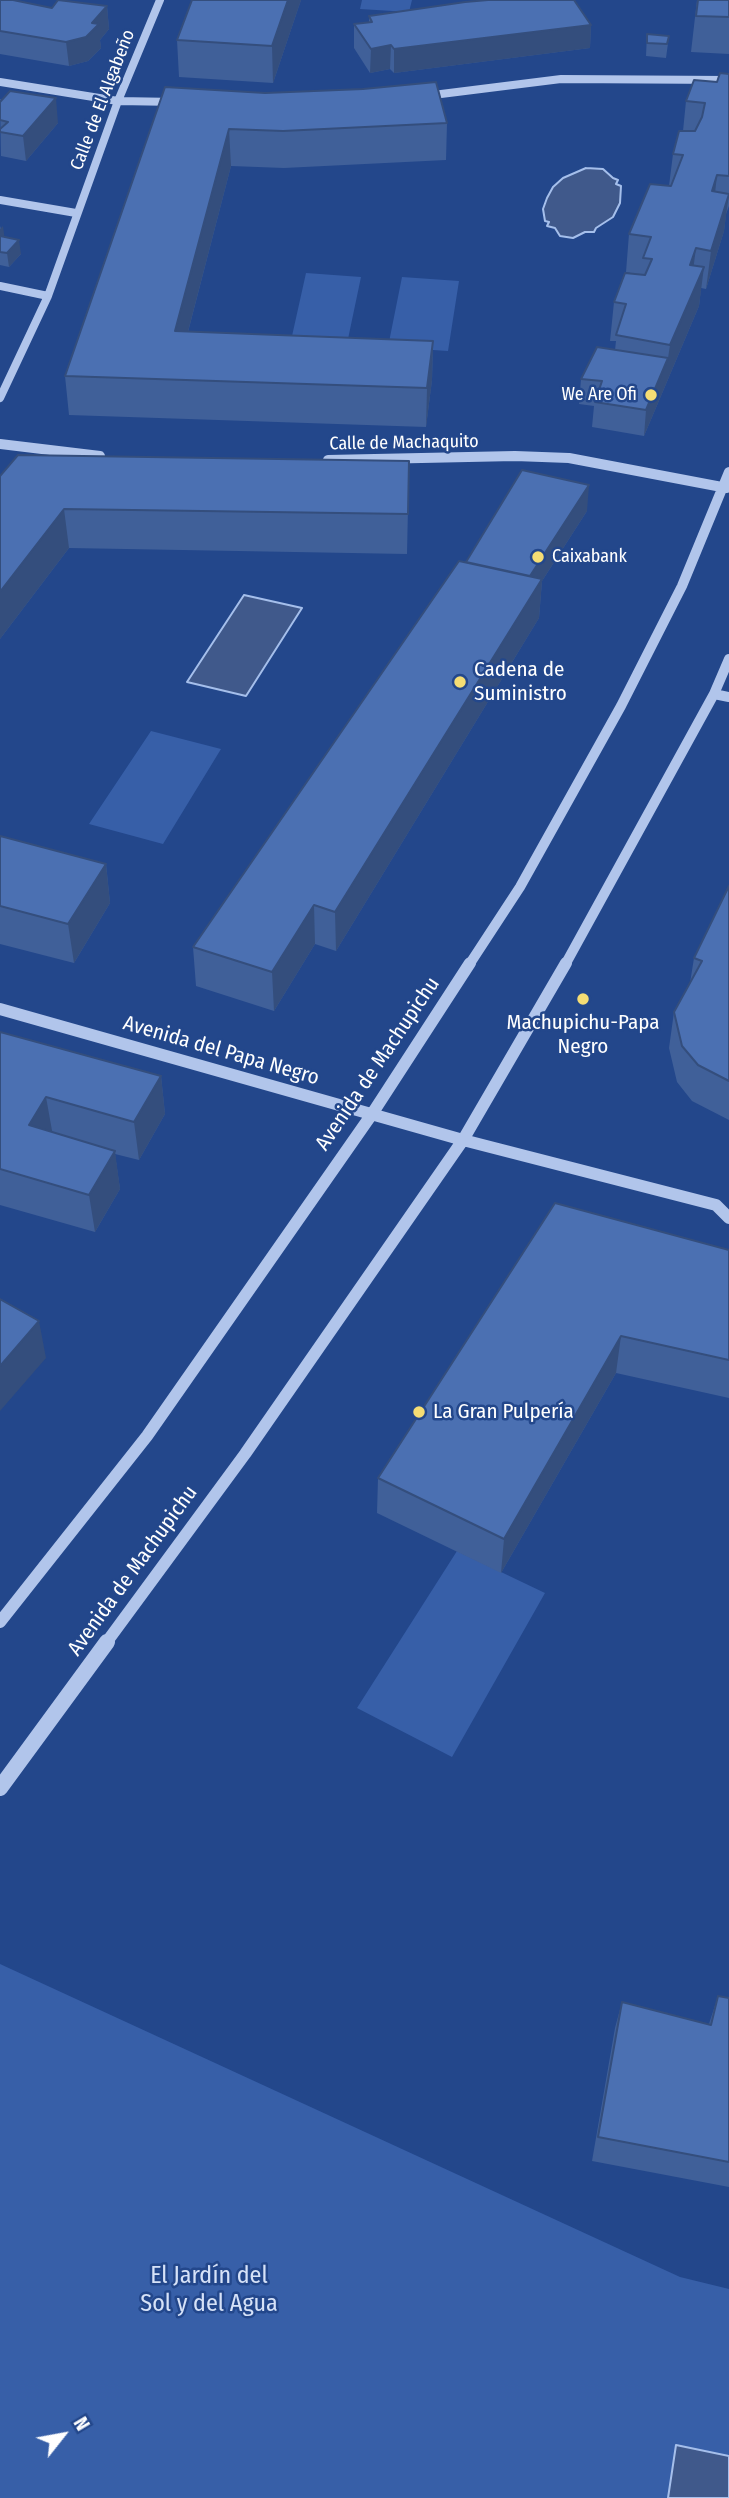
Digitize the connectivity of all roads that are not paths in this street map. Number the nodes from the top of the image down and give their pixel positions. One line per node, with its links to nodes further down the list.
1 (160, 0): 5 (street, Calle de El Algabeño)
2 (729, 80): 4 (street)
3 (0, 82): 5 (street)
4 (413, 98)
5 (118, 101): 6 (street); 8 (street, Calle de El Algabeño)
6 (185, 103)
7 (0, 200): 8 (street)
8 (76, 213): 10 (street, Calle de El Algabeño)
9 (0, 286): 10 (street)
10 (48, 296): 11 (street, Calle de El Algabeño)
11 (0, 398)
12 (0, 444): 13 (street)
13 (107, 457)
14 (318, 461): 16 (street, Calle de Machaquito)
15 (729, 472): 16 (street, Avenida de Machupichu)
16 (726, 487): 21 (street, Avenida de Machupichu)
17 (729, 659): 18 (street, Avenida de Machupichu)
18 (714, 694): 19 (street); 22 (street, Avenida de Machupichu)
19 (729, 697)
20 (0, 1009): 21 (street, Avenida del Papa Negro)
21 (372, 1114): 22 (street, Avenida del Papa Negro); 26 (street, Avenida de Machupichu)
22 (463, 1140): 24 (street, Avenida del Papa Negro); 27 (street, Avenida de Machupichu)
23 (729, 1199): 24 (street)
24 (716, 1205): 25 (street)
25 (729, 1219)
26 (0, 1622)
27 (0, 1788)

